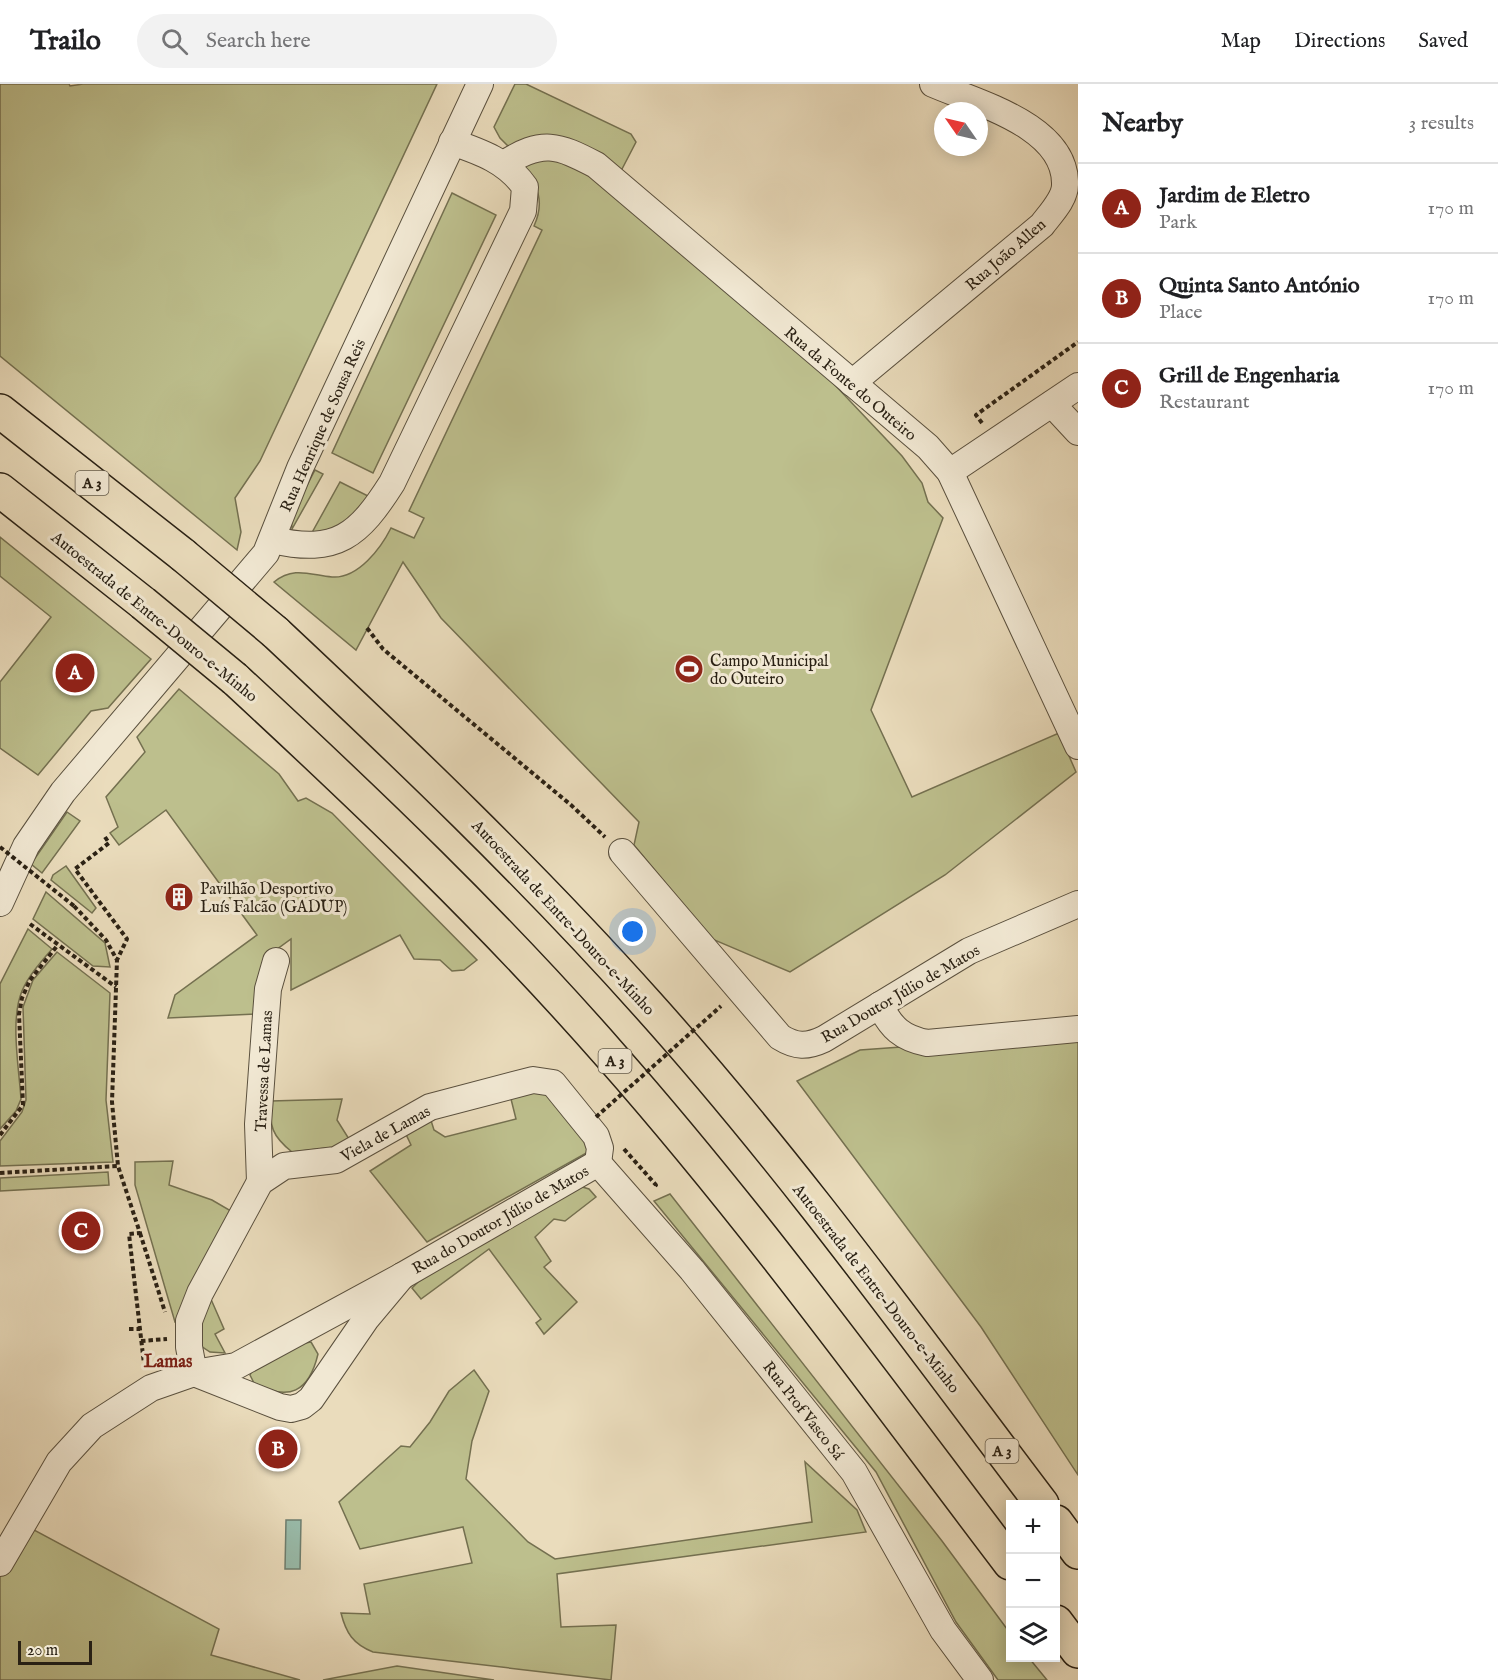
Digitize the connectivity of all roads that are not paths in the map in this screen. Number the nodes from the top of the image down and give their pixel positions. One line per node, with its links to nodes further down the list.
1 (480, 84): 3 (street, Rua Henrique de Sousa Reis)
2 (933, 84): 5 (street, Rua João Allen)
3 (452, 142): 4 (street); 12 (street, Rua Henrique de Sousa Reis)
4 (504, 164): 5 (street, Rua da Fonte do Outeiro); 12 (street)
5 (852, 383): 10 (street, Rua da Fonte do Outeiro)
6 (1078, 386): 7 (street)
7 (1052, 404): 9 (street); 10 (street)
8 (0, 411): 24 (highway, Autoestrada de Entre-Douro-e-Minho / A 3, bridge)
9 (1078, 432)
10 (950, 471): 13 (street, Rua da Fonte do Outeiro)
11 (0, 490): 27 (highway, Autoestrada de Entre-Douro-e-Minho / A 3, bridge)
12 (273, 540): 15 (street, Rua Henrique de Sousa Reis)
13 (1078, 747)
14 (622, 852): 18 (street, Rua Doutor Júlio de Matos)
15 (0, 903)
16 (1078, 904): 18 (street, Rua Doutor Júlio de Matos)
17 (276, 961): 21 (street, Travessa de Lamas)
18 (880, 1005): 19 (street)
19 (1078, 1029)
20 (598, 1163): 21 (street, Viela de Lamas); 22 (street, Rua do Doutor Júlio de Matos); 31 (street, Rua Prof Vasco Sá)
21 (260, 1182): 23 (street, Viela de Lamas)
22 (402, 1276): 23 (street, Rua do Doutor Júlio de Matos); 23 (street, Rua do Doutor Júlio de Matos)
23 (194, 1373): 28 (street, Rua do Doutor Júlio de Matos)
24 (1039, 1500)
25 (1060, 1527): 26 (highway)
26 (1078, 1552)
27 (1006, 1556)
28 (0, 1563)
29 (1060, 1627): 30 (highway)
30 (1078, 1651)
31 (980, 1680)

